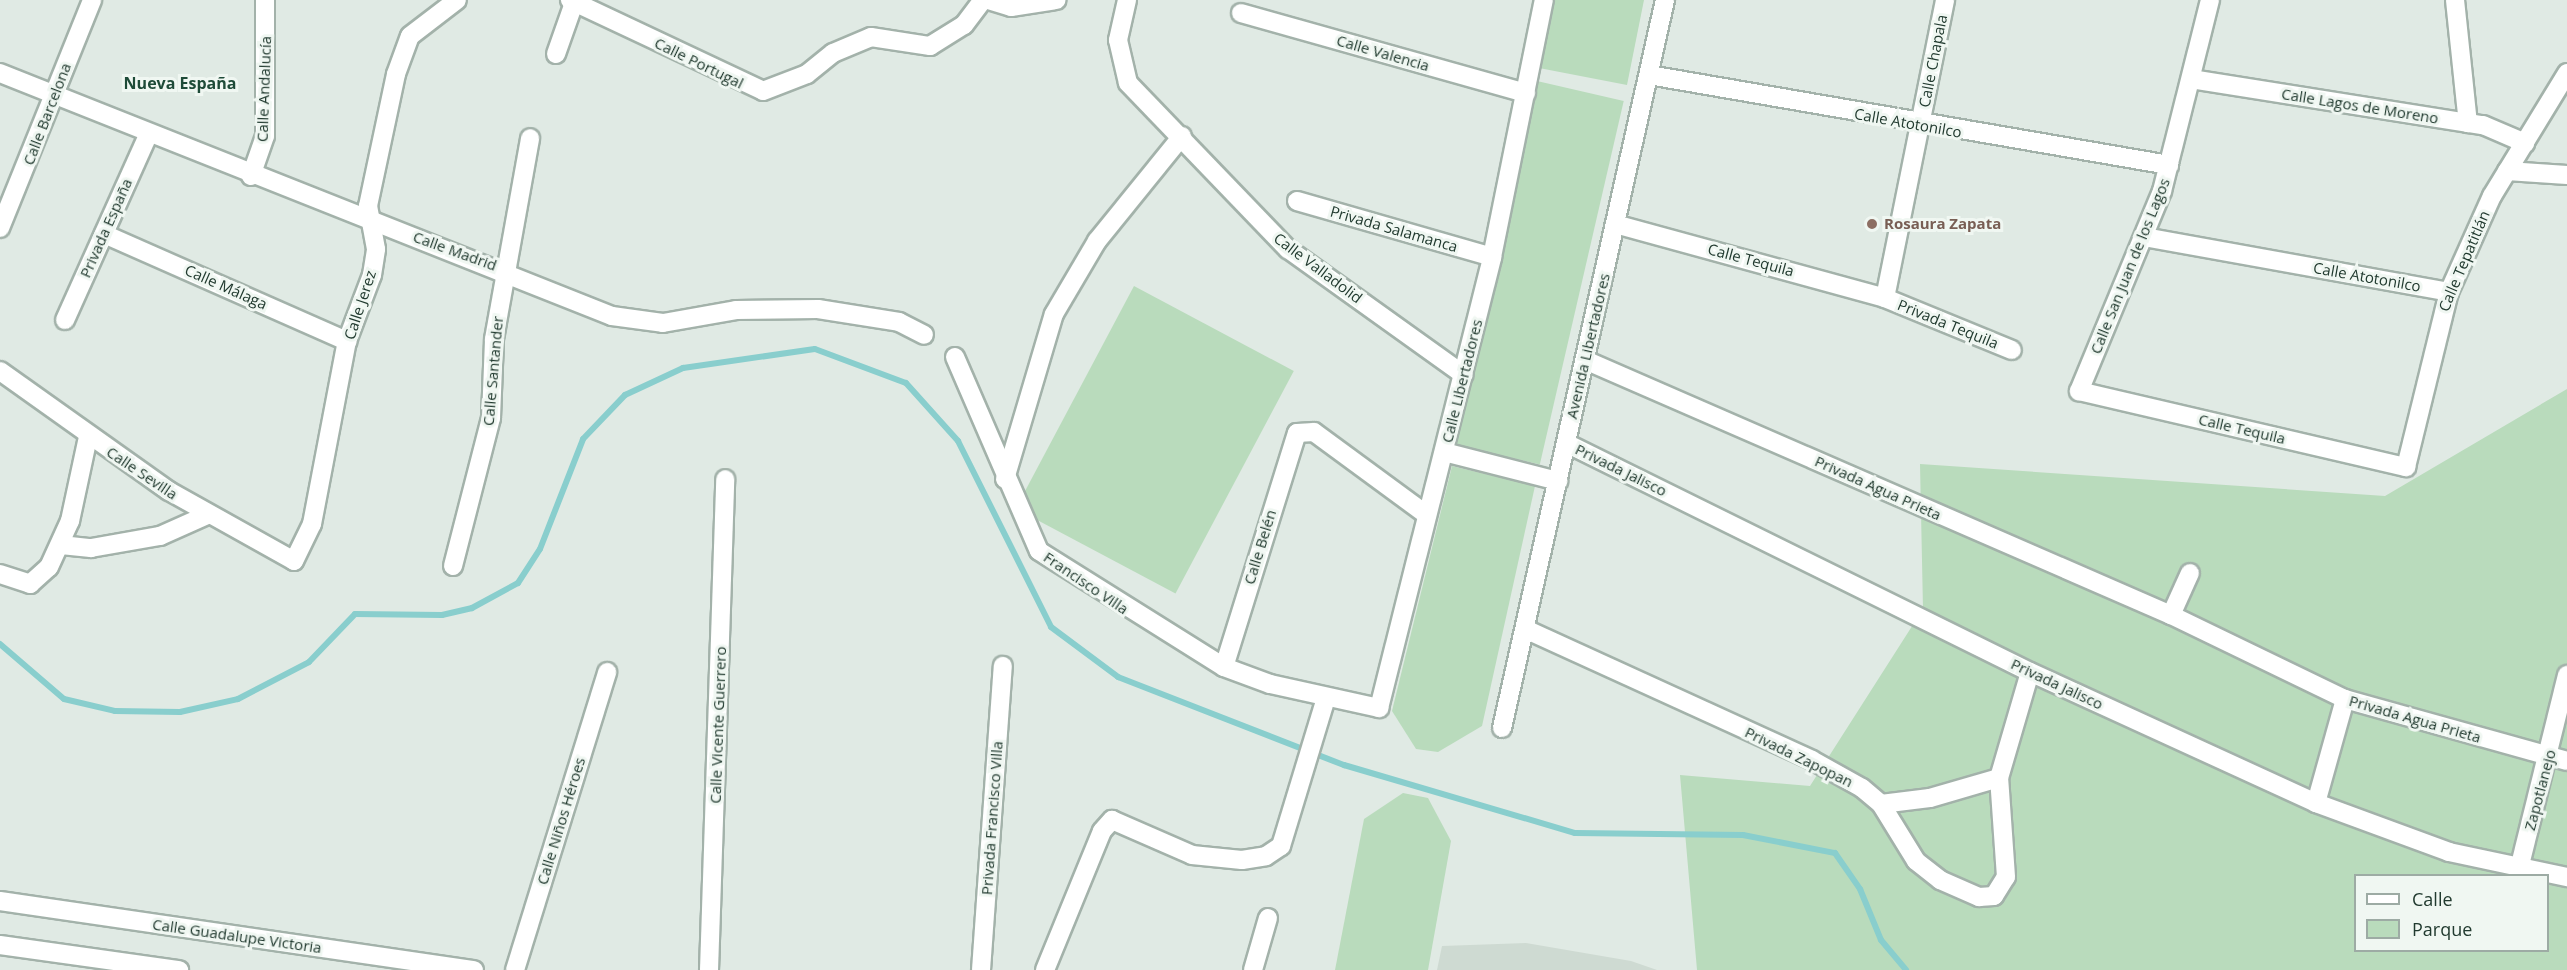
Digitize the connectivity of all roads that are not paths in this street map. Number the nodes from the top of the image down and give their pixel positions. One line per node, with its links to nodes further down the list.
1 (92, 0): 21 (street, Calle Barcelona)
2 (266, 0): 31 (street, Calle Andalucía)
3 (457, 0): 33 (street, Calle Jerez)
4 (983, 0): 13 (street, Calle Portugal)
5 (988, 0): 6 (street)
6 (1056, 0)
7 (1127, 0): 25 (street, Calle Valladolid)
8 (1544, 0): 20 (street, Calle Libertadores)
9 (1665, 0): 18 (street, Avenida Libertadores)
10 (1945, 0): 23 (street, Calle Chapala)
11 (2210, 0): 19 (street, Calle San Juan de los Lagos)
12 (2454, 0): 22 (street)
13 (573, 1): 15 (street)
14 (1241, 13): 20 (street, Calle Valencia)
15 (556, 54)
16 (0, 73): 21 (street, Calle Madrid)
17 (2567, 73): 27 (street, Calle Tepatitlán)
18 (1649, 75): 23 (street, Calle Atotonilco); 34 (street, Avenida Libertadores)
19 (2191, 79): 22 (street, Calle Lagos de Moreno); 28 (street, Calle San Juan de los Lagos)
20 (1526, 93): 38 (street, Calle Libertadores)
21 (54, 97): 24 (street, Calle Madrid); 35 (street, Calle Barcelona)
22 (2468, 123): 27 (street, Calle Lagos de Moreno)
23 (1920, 126): 28 (street, Calle Atotonilco); 41 (street, Calle Chapala)
24 (147, 135): 31 (street, Calle Madrid); 36 (street, Privada España)
25 (1182, 136): 49 (street, Calle Valladolid); 56 (street)
26 (530, 138): 39 (street, Calle Santander)
27 (2525, 143): 29 (street, Calle Tepatitlán)
28 (2169, 165): 37 (street, Calle San Juan de los Lagos)
29 (2507, 171): 30 (street); 40 (street, Calle Tepatitlán)
30 (2567, 175)
31 (251, 176): 33 (street, Calle Madrid)
32 (1297, 201): 38 (street, Privada Salamanca)
33 (370, 221): 39 (street, Calle Madrid); 44 (street, Calle Jerez)
34 (1616, 224): 41 (street, Calle Tequila); 47 (street, Avenida Libertadores)
35 (0, 228)
36 (104, 234): 42 (street, Privada España); 44 (street, Calle Málaga)
37 (2144, 237): 40 (street, Calle Atotonilco); 50 (street, Calle San Juan de los Lagos)
38 (1492, 257): 49 (street, Calle Libertadores)
39 (507, 270): 43 (street, Calle Madrid); 62 (street, Calle Santander)
40 (2449, 292): 54 (street, Calle Tepatitlán)
41 (1885, 298): 45 (street, Privada Tequila)
42 (65, 320)
43 (924, 335)
44 (347, 341): 61 (street, Calle Jerez)
45 (2012, 350)
46 (955, 357): 56 (street, Francisco Villa)
47 (1585, 360): 52 (street, Avenida Libertadores); 65 (street, Privada Agua Prieta)
48 (0, 371): 51 (street, Calle Sevilla)
49 (1464, 375): 53 (street, Calle Libertadores)
50 (2079, 391): 54 (street, Calle Tequila)
51 (88, 437): 58 (street, Calle Sevilla); 60 (street)
52 (1566, 443): 57 (street, Avenida Libertadores); 70 (street, Privada Jalisco)
53 (1444, 452): 57 (street); 59 (street, Calle Libertadores)
54 (2406, 467)
55 (726, 479): 87 (street, Calle Vicente Guerrero)
56 (1005, 479): 68 (street, Francisco Villa)
57 (1552, 479): 66 (street, Avenida Libertadores)
58 (207, 515): 60 (street); 61 (street, Calle Sevilla)
59 (1427, 515): 68 (street, Calle Belén); 72 (street, Calle Libertadores)
60 (61, 545): 64 (street)
61 (294, 561)
62 (453, 566)
63 (2190, 573): 65 (street)
64 (0, 574)
65 (2171, 615): 73 (street, Privada Agua Prieta)
66 (1524, 629): 74 (street, Avenida Libertadores); 78 (street, Privada Zapopan)
67 (1003, 666): 88 (street, Privada Francisco Villa)
68 (1224, 667): 72 (street, Francisco Villa)
69 (607, 672): 86 (street, Calle Niños Héroes)
70 (2030, 672): 76 (street, Privada Zapopan); 77 (street, Privada Jalisco)
71 (2567, 675): 75 (street, Zapotlanejo)
72 (1326, 698): 89 (street)
73 (2345, 699): 75 (street, Privada Agua Prieta); 77 (street)
74 (1502, 728)
75 (2558, 759): 79 (street, Zapotlanejo)
76 (1999, 778): 78 (street); 78 (street, Privada Zapopan)
77 (2316, 803): 79 (street, Privada Jalisco)
78 (1881, 804)
79 (2519, 869): 80 (street, Privada Jalisco)
80 (2567, 877)
81 (0, 901): 85 (street, Calle Guadalupe Victoria)
82 (1268, 918): 90 (street)
83 (0, 945): 84 (street)
84 (179, 970)
85 (474, 970)
86 (515, 970)
87 (709, 970)
88 (981, 970)
89 (1045, 970)
90 (1253, 970)

